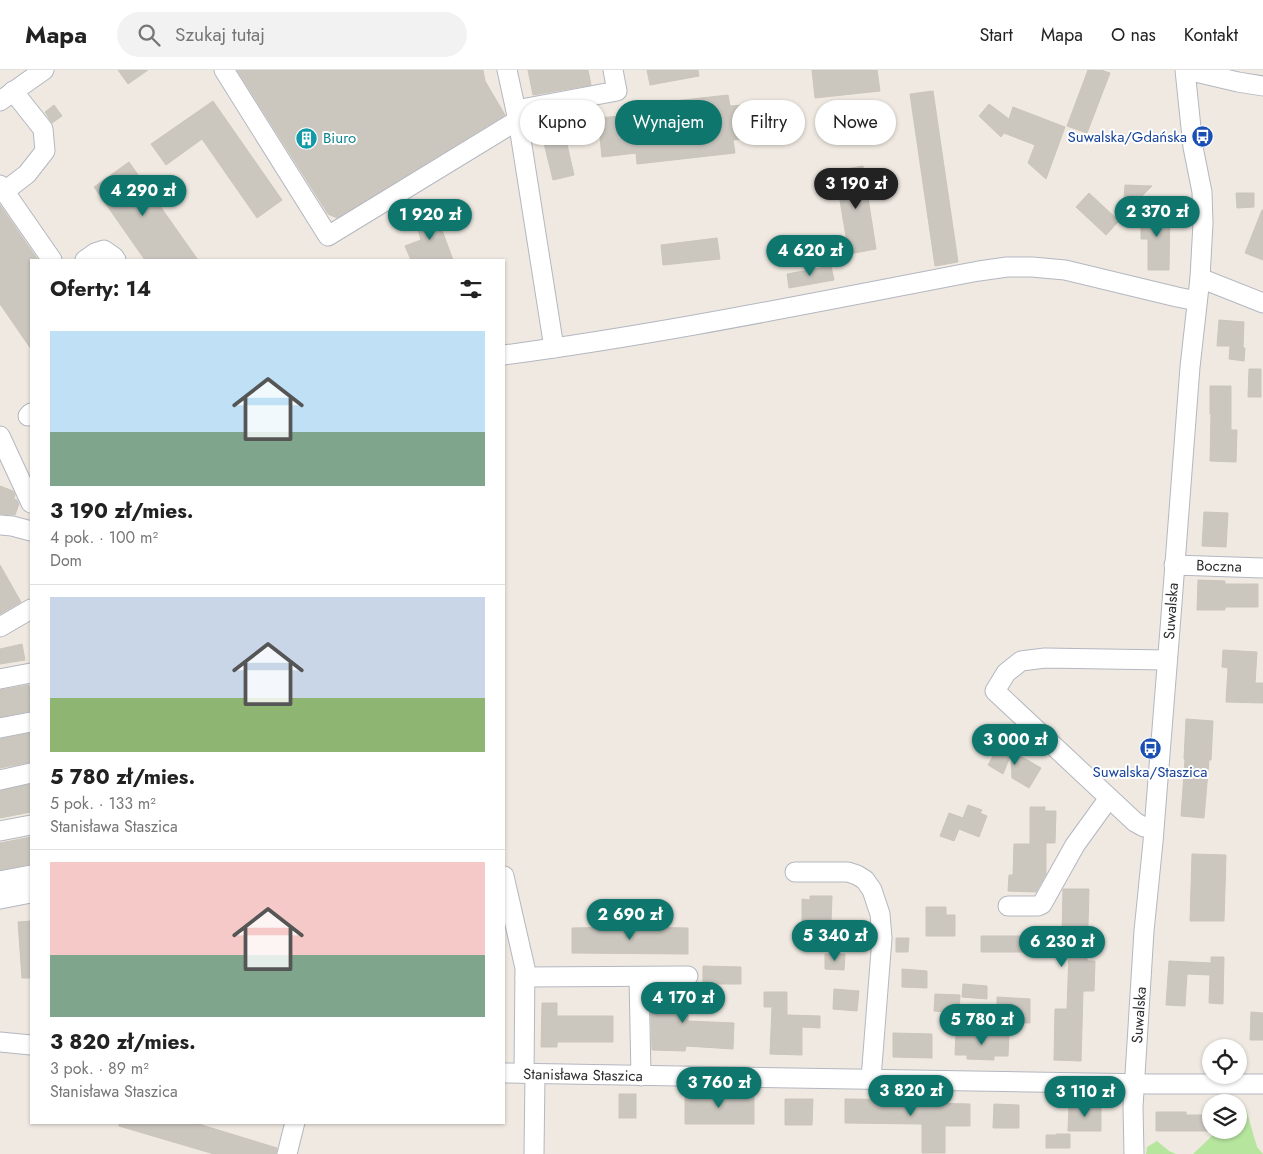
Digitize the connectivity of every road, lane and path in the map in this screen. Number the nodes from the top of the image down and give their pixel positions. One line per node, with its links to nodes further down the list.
1 (44, 70): 7 (street)
2 (224, 70): 8 (street)
3 (507, 70): 8 (street)
4 (613, 70): 8 (street)
5 (1186, 70): 6 (street); 13 (street, Suwalska)
6 (1263, 86)
7 (7, 96): 9 (street)
8 (517, 115): 16 (street)
9 (2, 188): 10 (street)
10 (51, 259)
11 (86, 259): 12 (street)
12 (116, 259)
13 (1200, 278): 14 (street, Suwalska); 15 (street)
14 (1197, 301): 16 (street); 22 (street, Suwalska)
15 (1263, 303)
16 (554, 348): 17 (street)
17 (505, 354)
18 (0, 436): 19 (street)
19 (30, 501)
20 (0, 526): 21 (street)
21 (30, 531)
22 (1174, 565): 23 (street, Boczna); 26 (street, Suwalska)
23 (1263, 568)
24 (30, 615): 25 (street)
25 (0, 627)
26 (1167, 660): 33 (street); 35 (street, Suwalska)
27 (30, 673): 28 (street)
28 (0, 679)
29 (30, 722): 30 (street)
30 (0, 728)
31 (30, 773): 32 (street)
32 (0, 780)
33 (1109, 798): 35 (street); 43 (street)
34 (30, 825): 36 (street)
35 (1154, 827): 53 (street, Suwalska)
36 (0, 831)
37 (795, 872): 52 (street)
38 (30, 875): 40 (street)
39 (505, 880): 45 (street)
40 (0, 881)
41 (30, 893): 42 (street)
42 (0, 899)
43 (1008, 906)
44 (688, 976): 46 (street)
45 (525, 977): 46 (street); 50 (street)
46 (639, 977): 51 (street)
47 (0, 1042): 48 (street)
48 (30, 1045)
49 (505, 1073): 50 (street, Stanisława Staszica)
50 (530, 1074): 51 (street, Stanisława Staszica); 57 (street)
51 (641, 1076): 52 (street, Stanisława Staszica)
52 (871, 1079): 53 (street, Stanisława Staszica)
53 (1135, 1084): 54 (street, Stanisława Staszica); 58 (street, Suwalska)
54 (1263, 1084)
55 (294, 1124): 56 (street)
56 (287, 1154)
57 (534, 1154)
58 (1134, 1154)

